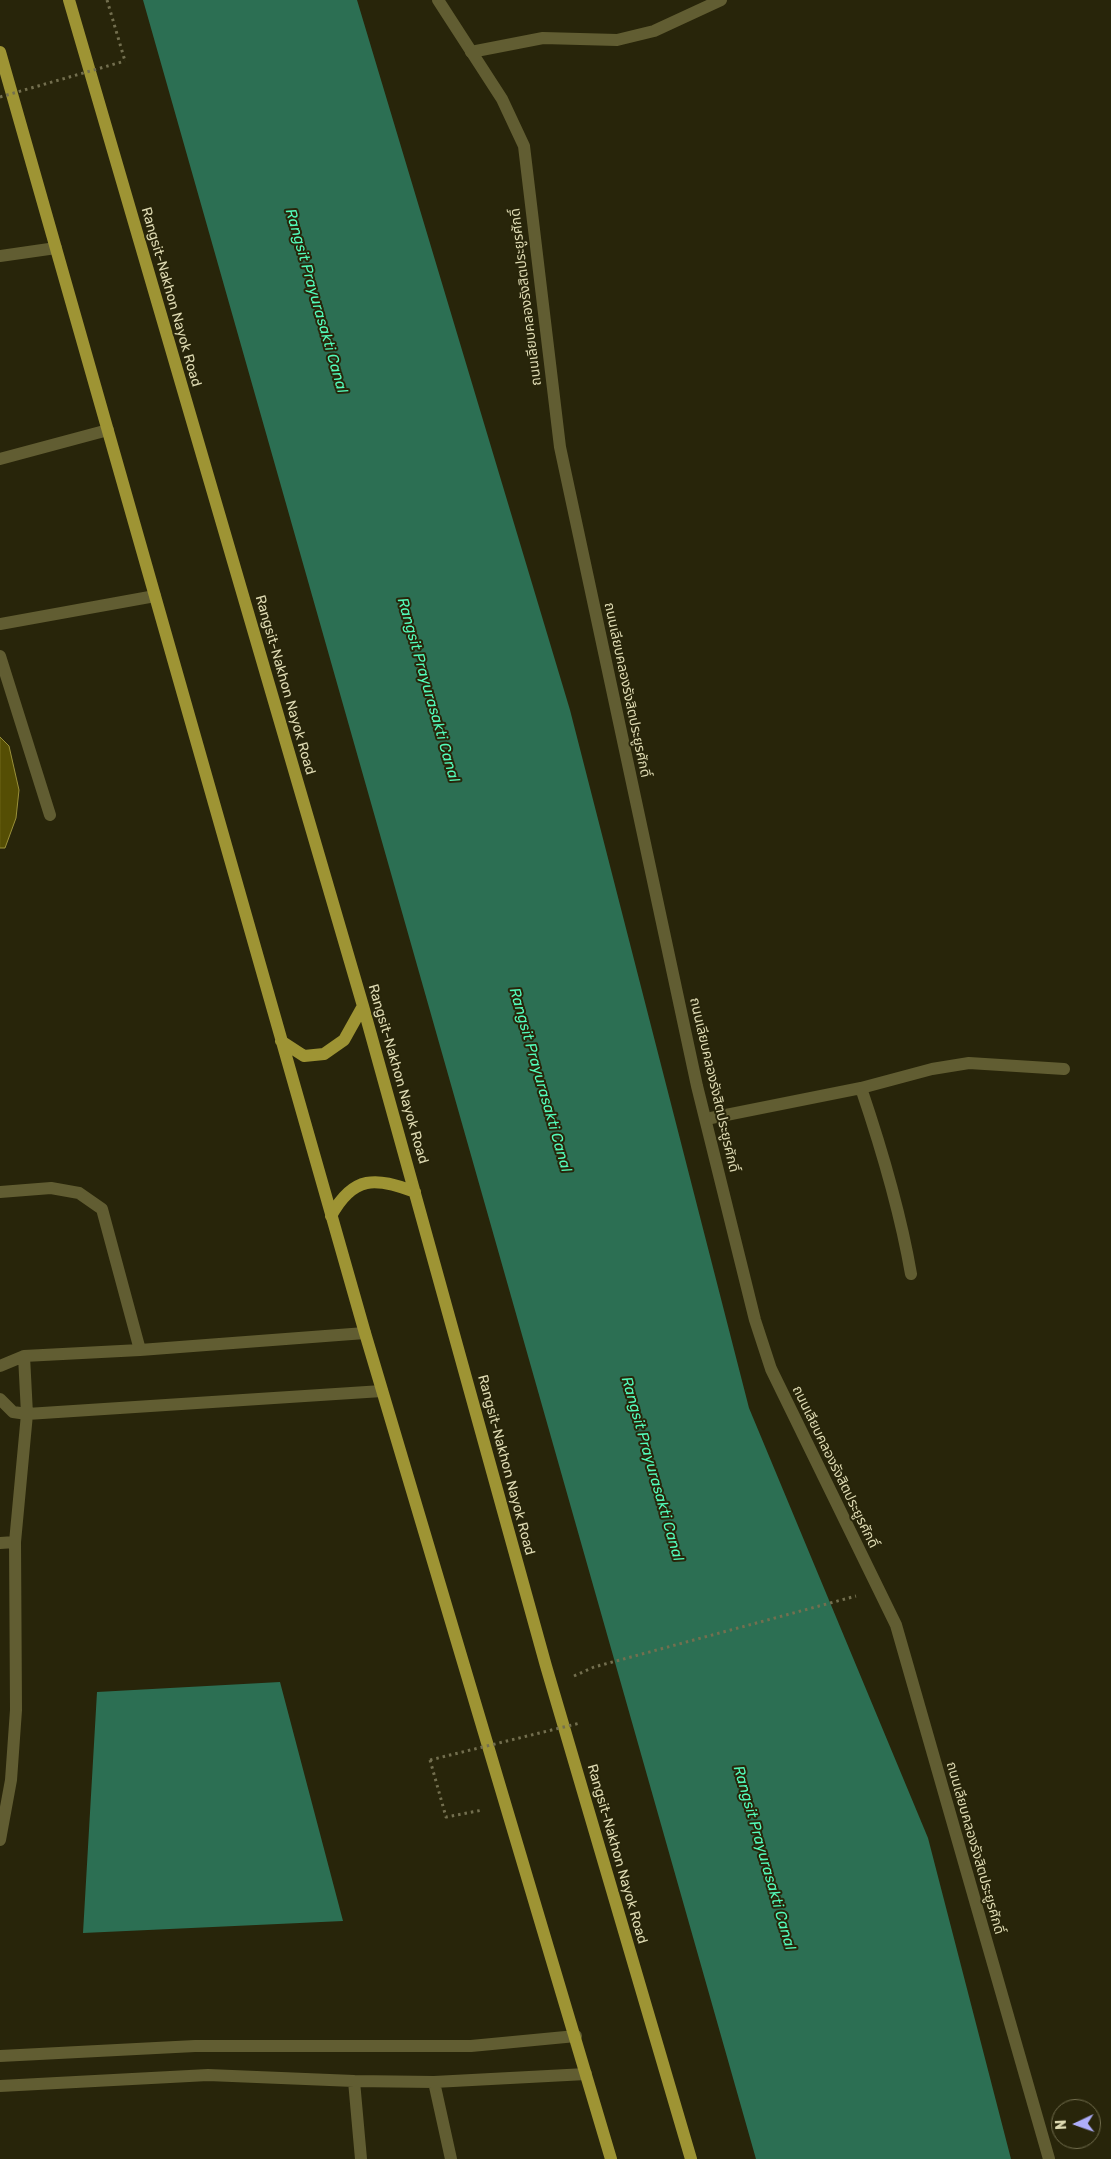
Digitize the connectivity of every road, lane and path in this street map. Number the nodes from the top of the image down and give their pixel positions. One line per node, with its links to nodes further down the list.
1 (69, 0): 16 (main road, Rangsit-Nakhon Nayok Road)
2 (107, 0): 7 (path, bridge)
3 (438, 0): 6 (street, ถนนเลียบคลองรังสิตประยูรศักดิ์)
4 (721, 0): 6 (street)
5 (0, 52): 8 (main road)
6 (471, 52): 20 (street, ถนนเลียบคลองรังสิตประยูรศักดิ์)
7 (0, 97)
8 (56, 248): 9 (street); 10 (main road)
9 (0, 256)
10 (108, 430): 11 (street); 12 (main road)
11 (0, 459)
12 (155, 596): 13 (street); 17 (main road)
13 (0, 624)
14 (0, 656): 15 (street)
15 (50, 815)
16 (363, 1006): 17 (main road); 22 (main road, Rangsit-Nakhon Nayok Road)
17 (280, 1041): 23 (main road)
18 (1064, 1069): 19 (street)
19 (861, 1088): 20 (street); 24 (street)
20 (706, 1119): 49 (street, ถนนเลียบคลองรังสิตประยูรศักดิ์)
21 (0, 1192): 26 (street)
22 (415, 1192): 23 (main road); 48 (main road, Rangsit-Nakhon Nayok Road)
23 (332, 1216): 25 (main road)
24 (912, 1274)
25 (364, 1333): 26 (street); 29 (main road)
26 (140, 1350): 27 (street)
27 (24, 1356): 28 (street); 31 (street)
28 (0, 1366)
29 (382, 1391): 31 (street); 37 (main road)
30 (0, 1399): 31 (street)
31 (27, 1414): 32 (street)
32 (15, 1542): 33 (street); 38 (street)
33 (0, 1543)
34 (850, 1598): 35 (path)
35 (569, 1678)
36 (580, 1723): 37 (path, bridge)
37 (506, 1805): 39 (main road)
38 (0, 1839)
39 (576, 2036): 40 (street); 41 (main road)
40 (0, 2056)
41 (586, 2074): 43 (street); 47 (main road)
42 (354, 2080): 43 (street); 44 (street); 45 (street)
43 (434, 2082): 46 (street)
44 (0, 2086)
45 (361, 2159)
46 (451, 2159)
47 (611, 2159)
48 (690, 2159)
49 (1049, 2159)

